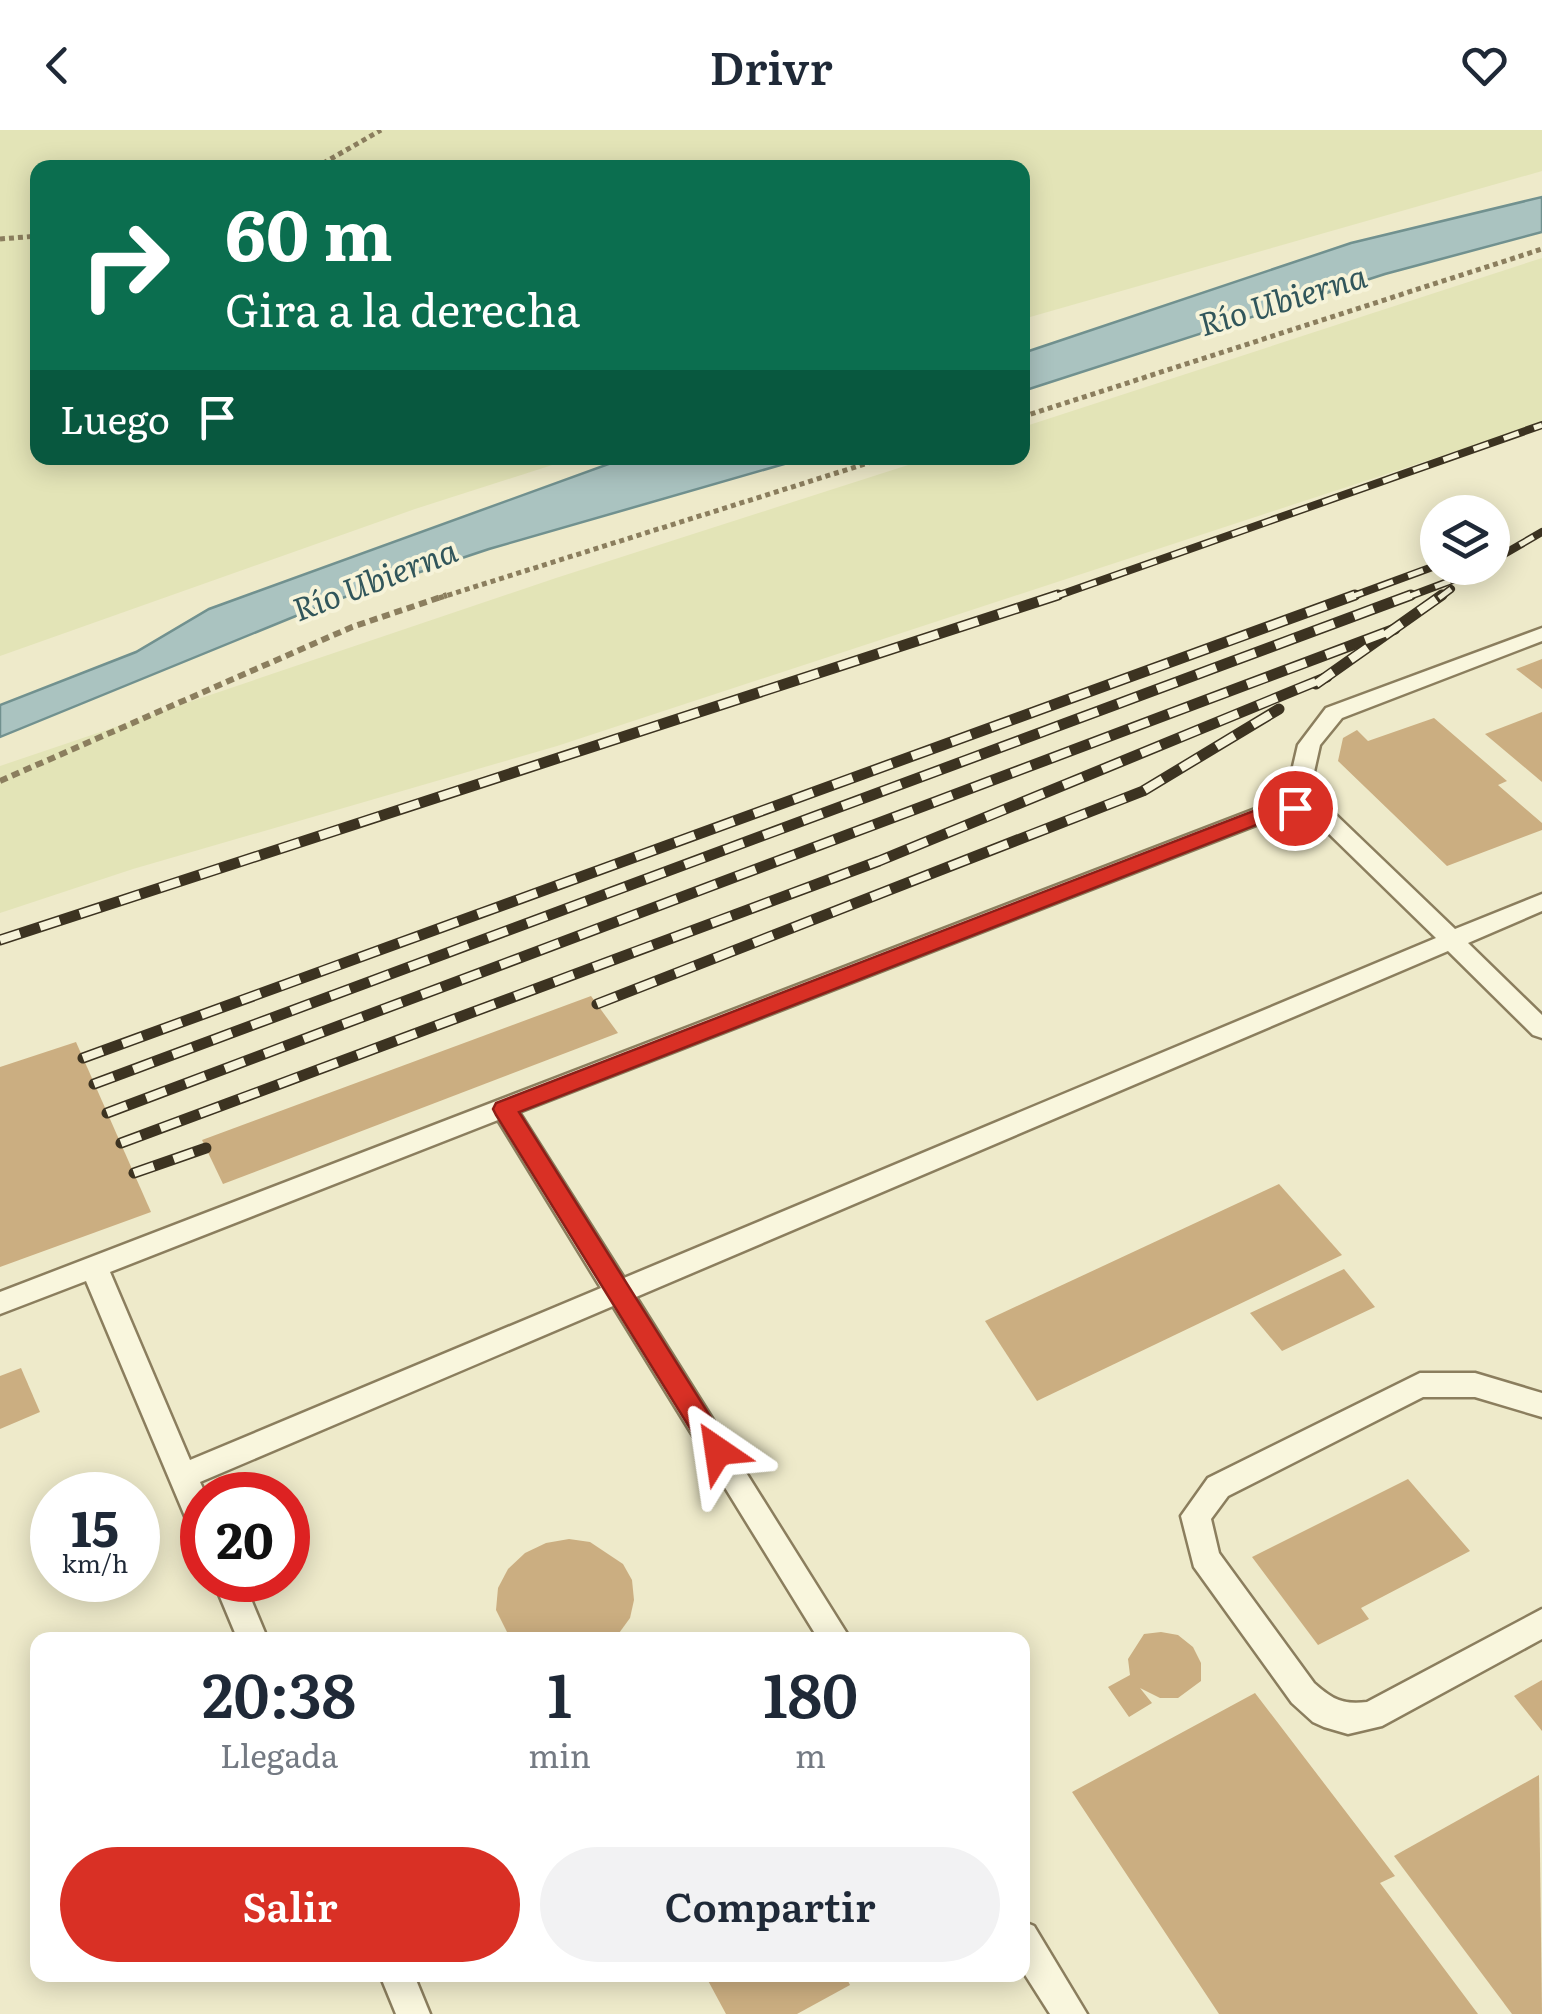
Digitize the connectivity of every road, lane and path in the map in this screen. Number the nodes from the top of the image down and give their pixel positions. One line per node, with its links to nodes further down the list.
1 (382, 130): 2 (path)
2 (330, 160)
3 (30, 237): 4 (path)
4 (0, 239)
5 (1542, 248): 6 (path)
6 (1030, 414)
7 (861, 465): 9 (path)
8 (1542, 634): 10 (lane)
9 (0, 781)
10 (1295, 808): 12 (lane); 14 (lane)
11 (1542, 902): 12 (lane)
12 (1453, 939): 13 (lane); 16 (lane)
13 (1542, 1029)
14 (504, 1109): 15 (lane); 16 (lane)
15 (94, 1267): 17 (lane); 19 (lane)
16 (619, 1292): 20 (lane); 24 (lane)
17 (0, 1303)
18 (1542, 1406): 22 (lane)
19 (181, 1472)
20 (192, 1472)
21 (238, 1602): 23 (lane)
22 (1542, 1623)
23 (251, 1632)
24 (831, 1632)
25 (1030, 1951): 28 (lane)
26 (399, 1982): 27 (lane)
27 (413, 2014)
28 (1070, 2014)

